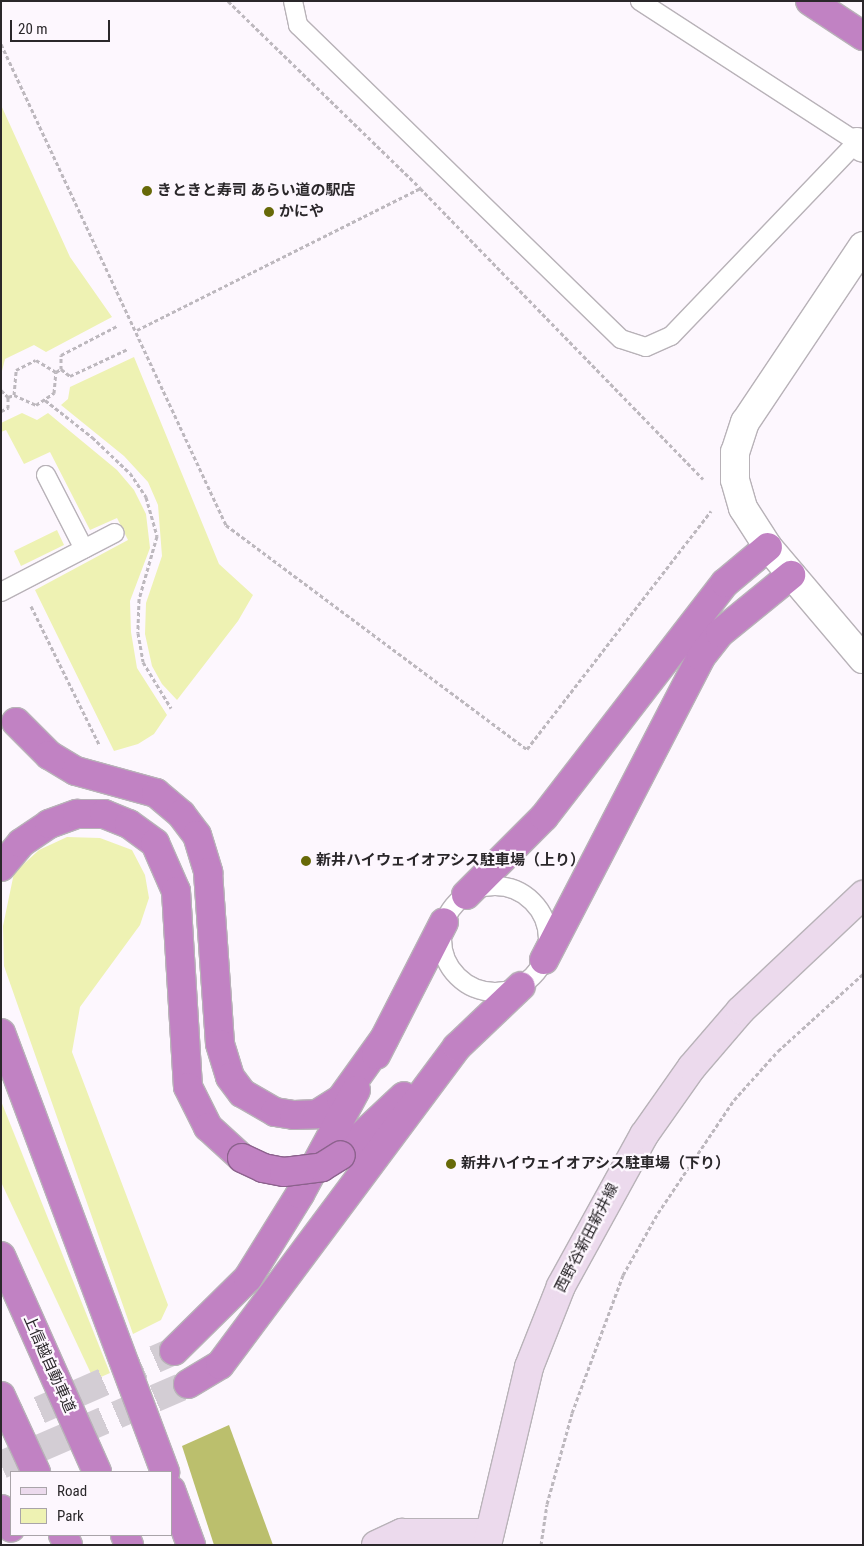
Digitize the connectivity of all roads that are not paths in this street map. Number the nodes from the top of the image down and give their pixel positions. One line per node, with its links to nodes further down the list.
1 (292, 1): 5 (lane)
2 (640, 1): 5 (lane)
3 (810, 1): 4 (highway)
4 (863, 36)
5 (860, 145)
6 (863, 246): 9 (street)
7 (46, 475): 10 (lane)
8 (115, 533): 10 (lane)
9 (768, 546): 11 (street); 16 (highway)
10 (84, 549): 12 (lane)
11 (791, 575): 13 (street); 19 (highway)
12 (1, 592)
13 (863, 659)
14 (16, 722): 22 (highway)
15 (1, 867): 23 (highway, bridge)
16 (466, 895): 18 (lane); 19 (lane)
17 (863, 895): 34 (main road, 西野谷新田新井線)
18 (444, 922): 20 (lane); 22 (highway)
19 (544, 960): 20 (lane)
20 (521, 986): 23 (highway)
21 (1, 1034): 30 (highway)
22 (384, 1039): 25 (highway)
23 (457, 1047): 26 (highway)
24 (1, 1256): 29 (highway, 上信越自動車道)
25 (174, 1351)
26 (188, 1384)
27 (1, 1396): 28 (highway)
28 (36, 1471)
29 (97, 1471)
30 (165, 1471)
31 (172, 1493): 35 (highway)
32 (1, 1509): 33 (highway)
33 (10, 1526)
34 (488, 1539): 36 (main road)
35 (191, 1545)
36 (376, 1545)

